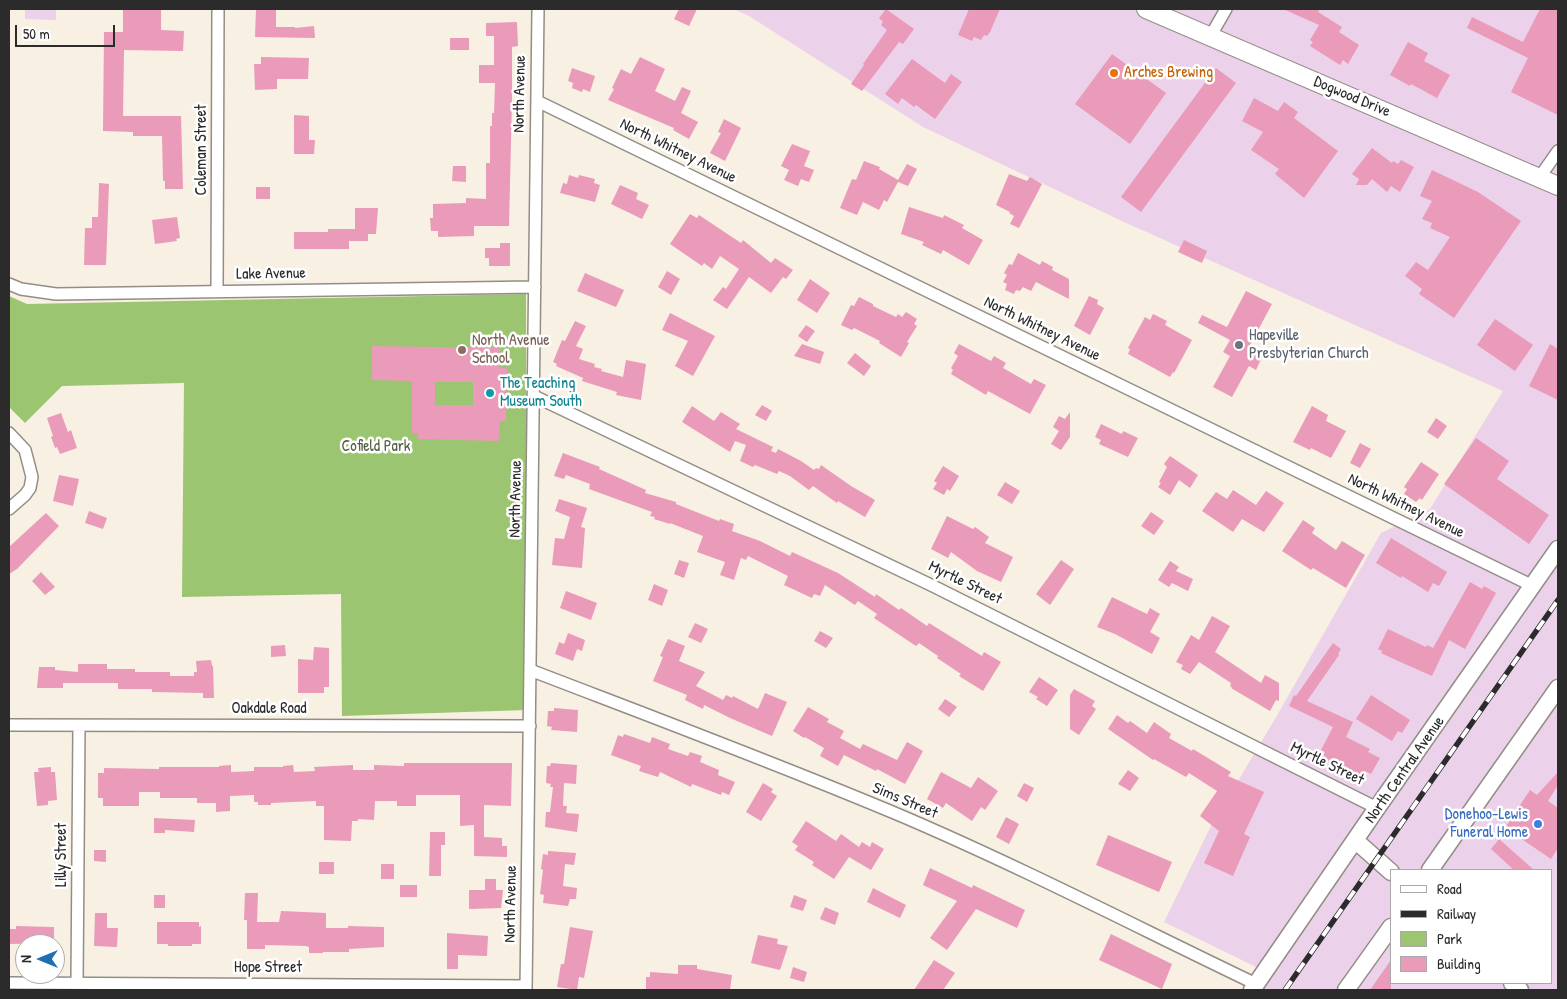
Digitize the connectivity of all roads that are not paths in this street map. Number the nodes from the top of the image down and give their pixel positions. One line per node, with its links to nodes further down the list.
1 (218, 9): 12 (street, Coleman Street)
2 (538, 9): 6 (street, North Avenue)
3 (1146, 9): 5 (main road, Dogwood Drive)
4 (1226, 9): 5 (street)
5 (1210, 37): 8 (main road, Dogwood Drive)
6 (537, 101): 11 (street, North Avenue); 17 (street, North Whitney Avenue)
7 (1558, 151): 8 (street)
8 (1540, 178): 9 (main road, Dogwood Drive)
9 (1558, 186)
10 (9, 284): 12 (street, Lake Avenue)
11 (535, 287): 12 (street, Lake Avenue); 13 (street, North Avenue)
12 (217, 291)
13 (534, 396): 18 (street, North Avenue); 23 (street, Myrtle Street)
14 (9, 433): 15 (street)
15 (9, 509)
16 (1558, 550): 17 (main road, North Central Avenue)
17 (1533, 586): 23 (main road, North Central Avenue)
18 (530, 670): 22 (street, North Avenue); 30 (street, Sims Street)
19 (1558, 688): 25 (main road)
20 (9, 725): 21 (street, Oakdale Road)
21 (78, 726): 22 (street, Oakdale Road); 29 (street, Lilly Street)
22 (530, 726): 31 (street, North Avenue)
23 (1377, 808): 24 (main road, North Central Avenue)
24 (1356, 841): 26 (main road); 30 (main road, North Central Avenue)
25 (1431, 869)
26 (1390, 871)
27 (1390, 928): 32 (main road)
28 (9, 983): 29 (street, Hope Street)
29 (77, 984): 31 (street, Hope Street)
30 (1254, 987)
31 (526, 988)
32 (1346, 990)

